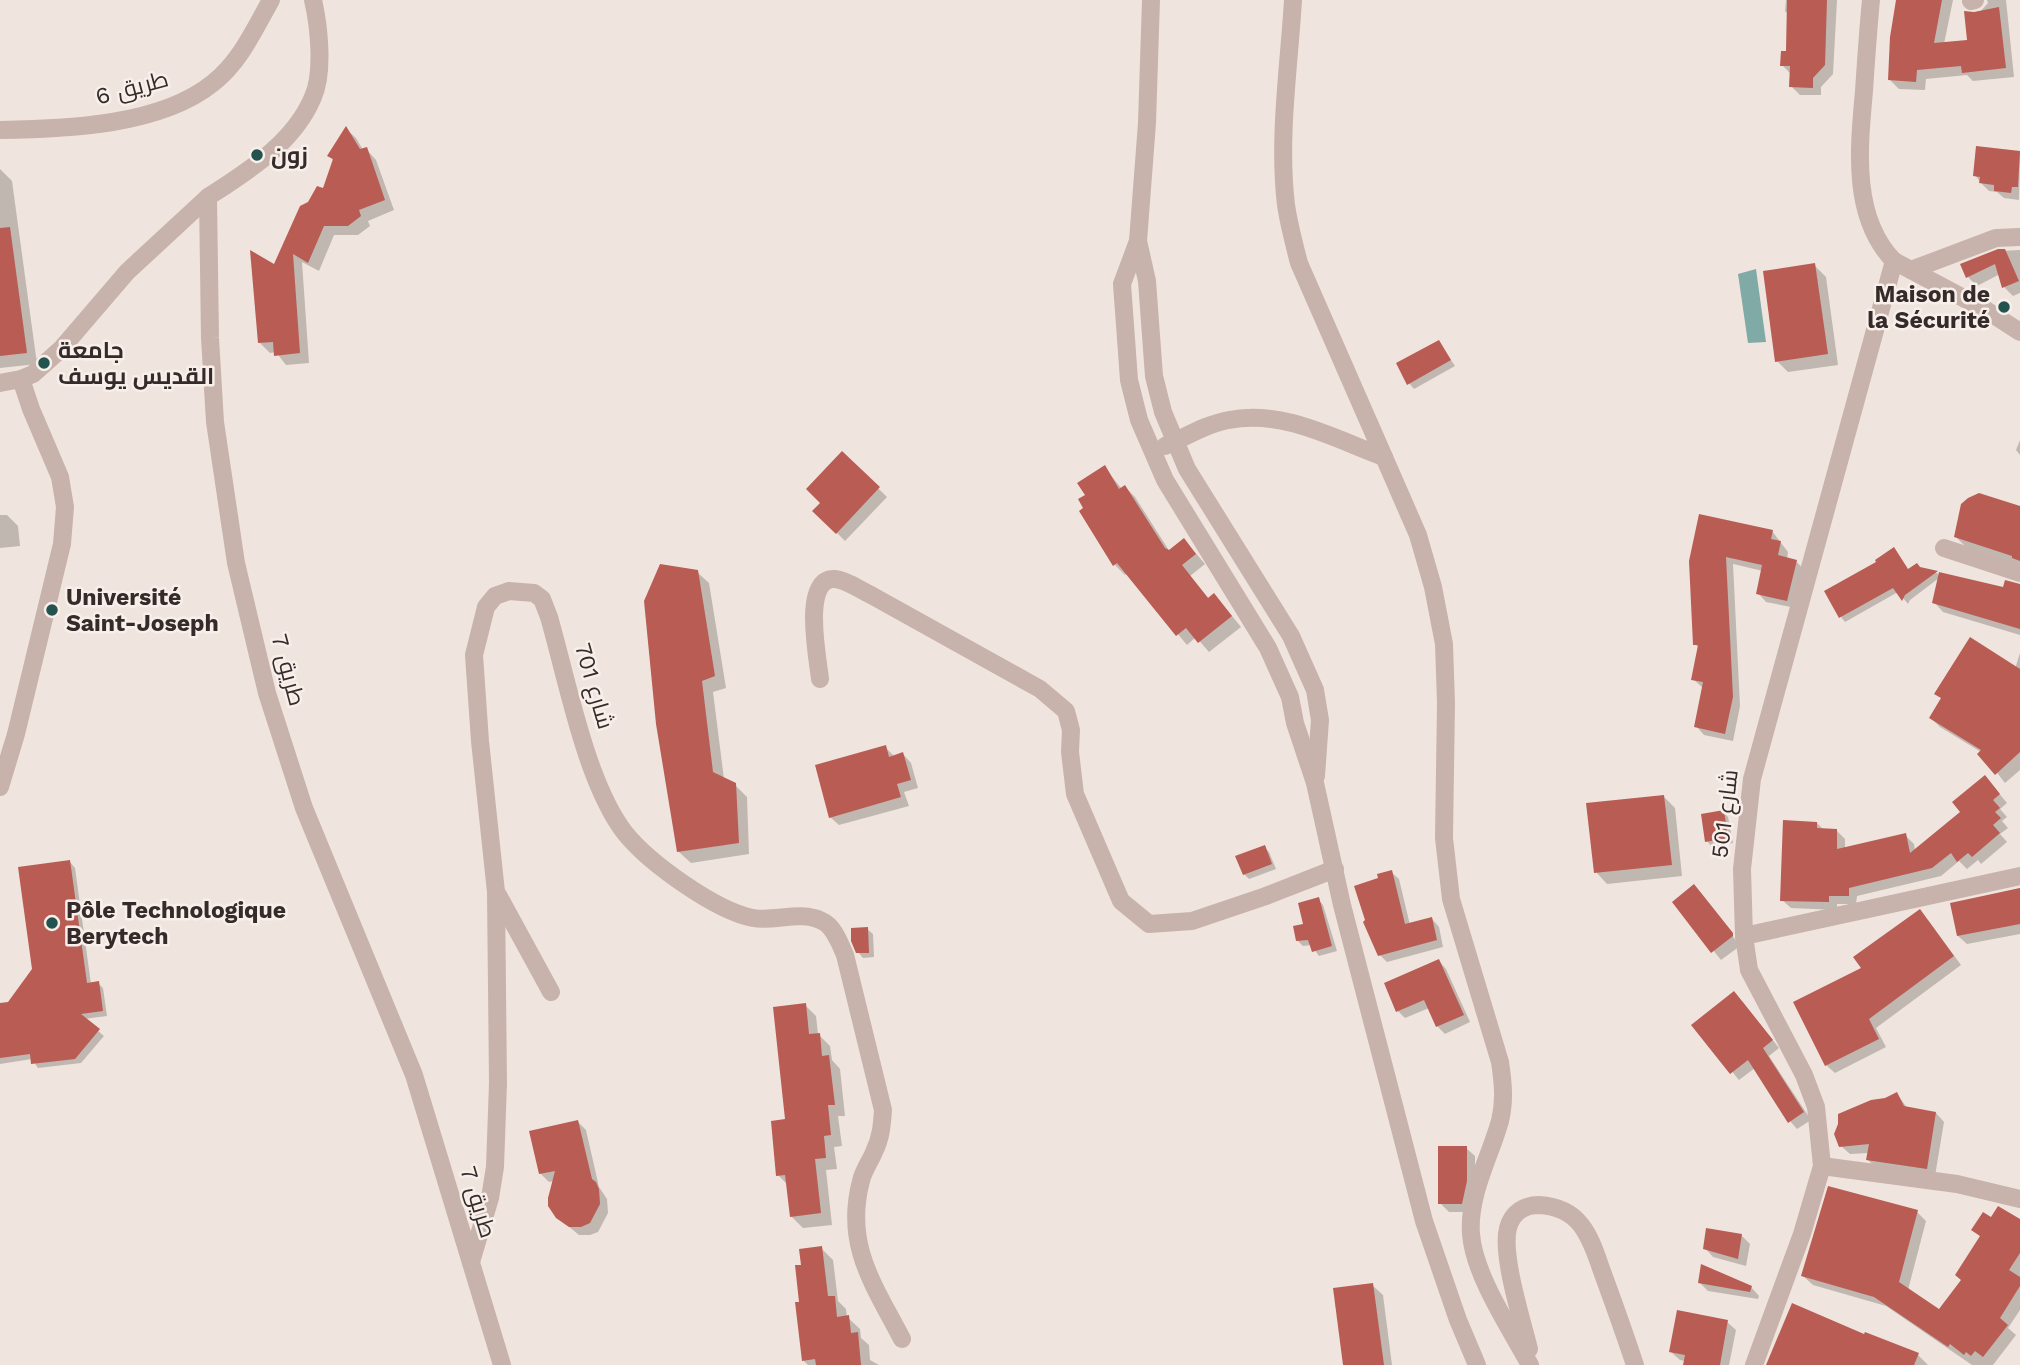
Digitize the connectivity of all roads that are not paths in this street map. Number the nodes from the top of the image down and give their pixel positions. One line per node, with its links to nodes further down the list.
1 (271, 0): 6 (street, طريق 6)
2 (313, 0): 7 (street)
3 (1151, 0): 9 (street)
4 (1293, 0): 17 (street)
5 (1871, 0): 10 (street)
6 (0, 130)
7 (208, 197): 13 (street); 30 (street, طريق 7)
8 (2020, 237): 11 (street)
9 (1138, 241): 15 (street); 16 (street)
10 (1894, 261): 11 (street); 26 (street, شارع 501)
11 (1911, 270): 12 (street)
12 (2020, 332)
13 (21, 379): 14 (street); 22 (street)
14 (0, 383)
15 (1175, 441): 16 (street); 17 (street); 21 (street)
16 (1152, 451): 21 (street)
17 (1384, 457): 34 (street)
18 (1944, 548): 19 (street)
19 (2020, 573)
20 (820, 679): 23 (street)
21 (1315, 783): 23 (street)
22 (0, 787)
23 (1335, 869): 33 (street)
24 (2020, 876): 26 (street)
25 (496, 892): 27 (street); 30 (street, شارع 701); 31 (street, شارع 701)
26 (1744, 936): 28 (street, شارع 501)
27 (551, 992)
28 (1822, 1166): 29 (street); 36 (street, شارع 501)
29 (2020, 1199)
30 (471, 1262): 32 (street, طريق 7)
31 (902, 1339)
32 (502, 1365)
33 (1477, 1365)
34 (1531, 1365): 35 (street)
35 (1635, 1365)
36 (1754, 1365)

